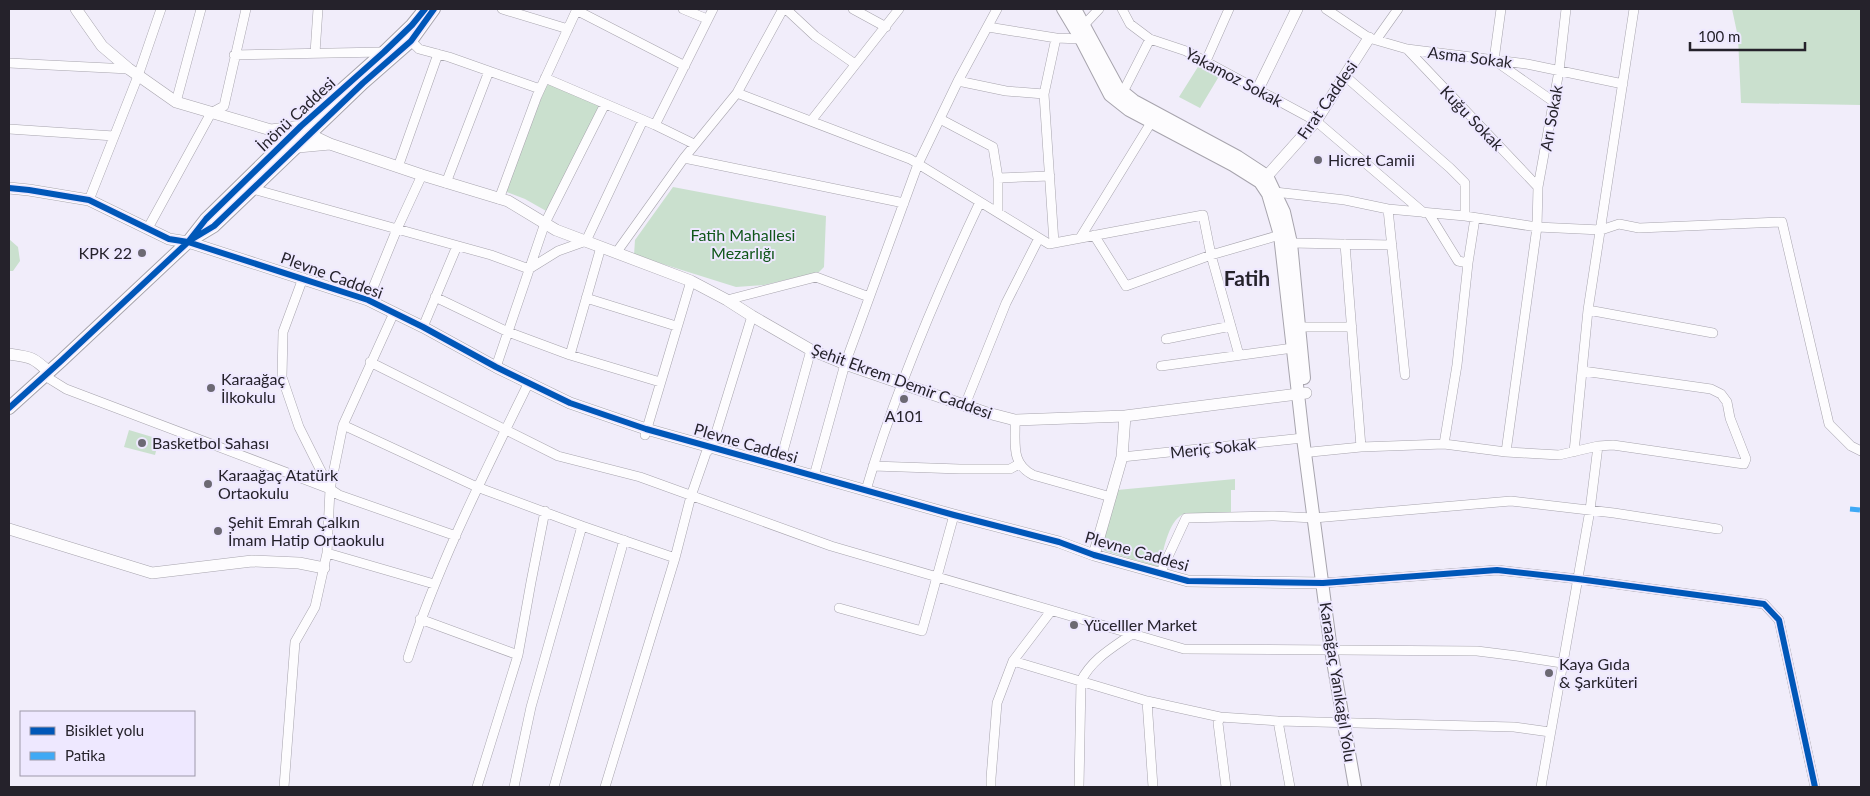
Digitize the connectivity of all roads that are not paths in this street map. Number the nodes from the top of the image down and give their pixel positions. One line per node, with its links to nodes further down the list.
1 (76, 9): 49 (street)
2 (161, 9): 49 (street)
3 (201, 9): 59 (street)
4 (246, 9): 41 (street)
5 (318, 9): 39 (street)
6 (425, 9): 38 (main road, İnönü Caddesi)
7 (434, 9): 36 (main road, İnönü Caddesi)
8 (502, 9): 31 (street)
9 (683, 9): 27 (street)
10 (713, 9): 27 (street)
11 (784, 9): 45 (street); 57 (street)
12 (853, 9): 29 (street)
13 (899, 9): 29 (street)
14 (997, 9): 30 (street)
15 (1063, 9): 33 (main road)
16 (1074, 9): 28 (main road)
17 (1099, 9): 28 (street)
18 (1122, 9): 34 (street, Yakamoz Sokak)
19 (1229, 9): 43 (street)
20 (1297, 9): 55 (street)
21 (1326, 9): 35 (street, Asma Sokak)
22 (1398, 9): 35 (street)
23 (1501, 9): 42 (street)
24 (1566, 9): 48 (street, Arı Sokak)
25 (1634, 9): 53 (street)
26 (577, 10): 31 (street); 46 (street)
27 (707, 19): 46 (street)
28 (1084, 25): 56 (main road)
29 (886, 27): 45 (street)
30 (988, 28): 32 (street); 52 (street)
31 (568, 30): 51 (street)
32 (1056, 38): 33 (street); 58 (street)
33 (1082, 39): 66 (main road)
34 (1150, 39): 43 (street, Yakamoz Sokak); 56 (street)
35 (1373, 39): 37 (street, Asma Sokak); 50 (street, Fırat Caddesi)
36 (411, 41): 40 (street); 71 (main road, İnönü Caddesi)
37 (1407, 49): 42 (street, Asma Sokak); 84 (street, Kuğu Sokak)
38 (384, 52): 39 (street); 71 (main road, İnönü Caddesi)
39 (315, 53): 41 (street)
40 (438, 54): 47 (street); 78 (street)
41 (234, 55): 62 (street)
42 (1494, 60): 48 (street, Asma Sokak); 60 (street)
43 (1206, 61): 55 (street, Yakamoz Sokak)
44 (9, 63): 49 (street)
45 (855, 64): 65 (street)
46 (685, 66): 68 (street)
47 (489, 71): 54 (street); 83 (street)
48 (1560, 71): 53 (street, Asma Sokak); 60 (street, Arı Sokak)
49 (134, 72): 59 (street); 72 (street)
50 (1345, 76): 67 (street, Fırat Caddesi); 95 (street)
51 (545, 78): 54 (street); 61 (street)
52 (958, 81): 58 (street); 63 (street)
53 (1624, 84): 100 (street)
54 (540, 89): 88 (street)
55 (1258, 89): 67 (street, Yakamoz Sokak)
56 (1123, 92): 82 (main road)
57 (737, 93): 65 (street); 76 (street)
58 (1044, 94): 80 (street)
59 (176, 102): 62 (street)
60 (1554, 102): 84 (street, Arı Sokak)
61 (605, 104): 64 (street); 96 (street)
62 (211, 113): 70 (street); 98 (street)
63 (940, 119): 77 (street); 81 (street)
64 (643, 120): 68 (street); 106 (street)
65 (811, 121): 77 (street)
66 (1152, 121): 82 (main road); 104 (street)
67 (1316, 121): 82 (street, Fırat Caddesi); 94 (street, Yakamoz Sokak)
68 (655, 125): 76 (street)
69 (9, 129): 72 (street)
70 (272, 130): 71 (street); 73 (street)
71 (306, 130): 73 (main road, İnönü Caddesi); 74 (street); 75 (main road, İnönü Caddesi)
72 (114, 136): 89 (street)
73 (286, 140): 75 (street); 105 (main road, İnönü Caddesi)
74 (330, 144): 75 (street); 78 (street, Şehit Ekrem Demir Caddesi)
75 (298, 146): 86 (main road, İnönü Caddesi)
76 (689, 151): 91 (street); 113 (street)
77 (918, 164): 90 (street); 91 (street)
78 (398, 167): 79 (street, Şehit Ekrem Demir Caddesi)
79 (422, 175): 83 (street, Şehit Ekrem Demir Caddesi); 99 (street)
80 (1050, 176): 81 (street); 107 (street)
81 (998, 178): 93 (street)
82 (1264, 179): 87 (main road)
83 (446, 183): 88 (street, Şehit Ekrem Demir Caddesi)
84 (1538, 187): 97 (street, Arı Sokak)
85 (9, 188): 89 (street, Plevne Caddesi)
86 (253, 189): 99 (street); 105 (main road, İnönü Caddesi)
87 (1271, 192): 92 (street); 102 (main road); 108 (main road)
88 (499, 199): 96 (street, Şehit Ekrem Demir Caddesi)
89 (89, 200): 98 (street, Plevne Caddesi)
90 (980, 202): 93 (street); 149 (street)
91 (904, 203): 120 (street)
92 (1388, 209): 94 (street); 110 (street)
93 (998, 212): 103 (street)
94 (1427, 214): 95 (street); 115 (street, Yakamoz Sokak)
95 (1470, 217): 97 (street); 115 (street)
96 (545, 223): 106 (street, Şehit Ekrem Demir Caddesi); 116 (street)
97 (1537, 227): 100 (street); 165 (street, Arı Sokak)
98 (148, 228): 105 (street, Plevne Caddesi)
99 (397, 229): 111 (street); 122 (street)
100 (1601, 230): 124 (street); 163 (street)
101 (1094, 235): 104 (street); 114 (street); 114 (street)
102 (1280, 235): 114 (street); 135 (main road)
103 (1039, 238): 107 (street); 151 (street)
104 (1080, 238): 107 (street)
105 (188, 242): 117 (street, Plevne Caddesi); 145 (main road, İnönü Caddesi)
106 (586, 242): 112 (street, Şehit Ekrem Demir Caddesi); 116 (street)
107 (1054, 242)
108 (1291, 243): 109 (street); 130 (main road)
109 (1345, 244): 110 (street); 131 (street)
110 (1392, 245): 146 (street)
111 (457, 246): 116 (street); 119 (street)
112 (601, 248): 113 (street, Şehit Ekrem Demir Caddesi); 121 (street)
113 (616, 253): 118 (street, Şehit Ekrem Demir Caddesi)
114 (1211, 256): 128 (street)
115 (1468, 263): 159 (street)
116 (529, 269): 132 (street)
117 (303, 278): 122 (street, Plevne Caddesi); 174 (street)
118 (691, 281): 123 (street, Şehit Ekrem Demir Caddesi); 127 (street)
119 (435, 297): 129 (street); 132 (street)
120 (869, 297): 123 (street); 141 (street)
121 (586, 298): 127 (street); 138 (street)
122 (368, 300): 125 (street, Plevne Caddesi)
123 (727, 300): 126 (street, Şehit Ekrem Demir Caddesi)
124 (1588, 310): 133 (street); 144 (street)
125 (392, 312): 129 (street, Plevne Caddesi); 140 (street)
126 (752, 316): 136 (street, Şehit Ekrem Demir Caddesi); 160 (street)
127 (676, 326): 148 (street)
128 (1230, 326): 134 (street); 139 (street)
129 (423, 327): 143 (street, Plevne Caddesi)
130 (1300, 327): 131 (street); 150 (main road)
131 (1352, 327): 162 (street)
132 (508, 332): 138 (street); 143 (street)
133 (1713, 333)
134 (1166, 339)
135 (1293, 348): 139 (street); 150 (main road)
136 (811, 350): 141 (street, Şehit Ekrem Demir Caddesi); 169 (street)
137 (9, 354): 145 (street)
138 (570, 355): 148 (street)
139 (1239, 355): 142 (street)
140 (370, 362): 155 (street); 156 (street)
141 (845, 364): 149 (street, Şehit Ekrem Demir Caddesi); 171 (street)
142 (1161, 366)
143 (496, 367): 147 (street, Plevne Caddesi)
144 (1583, 372): 161 (street); 166 (street)
145 (47, 374): 152 (main road, İnönü Caddesi); 174 (street)
146 (1405, 375)
147 (529, 382): 156 (street); 157 (street, Plevne Caddesi)
148 (660, 382): 157 (street)
149 (901, 383): 151 (street, Şehit Ekrem Demir Caddesi); 170 (street)
150 (1302, 394): 153 (street, Şehit Ekrem Demir Caddesi); 158 (main road); 164 (main road)
151 (965, 405): 154 (street, Şehit Ekrem Demir Caddesi)
152 (9, 408)
153 (1125, 416): 154 (street, Şehit Ekrem Demir Caddesi); 167 (street)
154 (1016, 420): 168 (street)
155 (343, 425): 172 (street); 174 (street)
156 (505, 430): 172 (street); 176 (street)
157 (645, 432): 160 (street, Plevne Caddesi)
158 (1303, 438): 167 (street, Meriç Sokak); 173 (main road)
159 (1444, 444): 162 (street); 165 (street)
160 (712, 446): 169 (street, Plevne Caddesi); 176 (street)
161 (1598, 446): 166 (street); 178 (street)
162 (1361, 447): 164 (street)
163 (1861, 451)
164 (1311, 452): 173 (main road)
165 (1506, 452): 166 (street)
166 (1574, 452)
167 (1122, 457): 177 (street)
168 (1019, 464): 170 (street); 177 (street)
169 (779, 466): 171 (street, Plevne Caddesi)
170 (873, 466): 175 (street)
171 (814, 476): 175 (street, Plevne Caddesi)
172 (477, 487): 179 (street); 185 (street)
173 (1311, 487): 181 (main road, Karaağaç Yanıkağıl Yolu)
174 (330, 489): 185 (street); 187 (street)
175 (866, 490): 180 (street, Plevne Caddesi)
176 (691, 496): 189 (street); 192 (street)
177 (1111, 498): 188 (street)
178 (1590, 510): 181 (street); 184 (street); 193 (street)
179 (546, 511): 182 (street); 201 (street)
180 (954, 515): 188 (street, Plevne Caddesi); 192 (street)
181 (1314, 518): 191 (street); 194 (main road, Karaağaç Yanıkağıl Yolu)
182 (582, 526): 186 (street); 213 (street)
183 (9, 529): 190 (street)
184 (1718, 529)
185 (456, 536): 195 (street)
186 (624, 540): 189 (street); 214 (street)
187 (327, 554): 190 (street); 195 (street)
188 (1094, 555): 191 (street, Plevne Caddesi)
189 (676, 558): 215 (street)
190 (324, 568): 211 (street)
191 (1160, 574): 194 (street, Plevne Caddesi)
192 (937, 576): 196 (street); 197 (street)
193 (1578, 579): 194 (street); 204 (street); 223 (street)
194 (1322, 583): 200 (main road, Karaağaç Yanıkağıl Yolu)
195 (434, 584): 198 (street)
196 (839, 608)
197 (1052, 611): 199 (street); 203 (street)
198 (420, 619): 201 (street); 202 (street)
199 (1132, 634): 200 (street); 205 (street)
200 (1332, 650): 204 (street); 209 (main road, Karaağaç Yanıkağıl Yolu)
201 (518, 655): 212 (street)
202 (408, 658)
203 (1013, 661): 205 (street); 216 (street)
204 (1562, 664): 210 (street)
205 (1081, 681): 206 (street); 217 (street)
206 (1148, 701): 207 (street); 218 (street)
207 (1220, 717): 208 (street); 219 (street)
208 (1278, 722): 209 (street); 220 (street)
209 (1345, 723): 210 (street); 221 (main road, Karaağaç Yanıkağıl Yolu)
210 (1550, 732): 222 (street)
211 (284, 787)
212 (477, 787)
213 (514, 787)
214 (554, 787)
215 (605, 787)
216 (992, 787)
217 (1078, 787)
218 (1153, 787)
219 (1226, 787)
220 (1290, 787)
221 (1355, 787)
222 (1541, 787)
223 (1815, 787)

